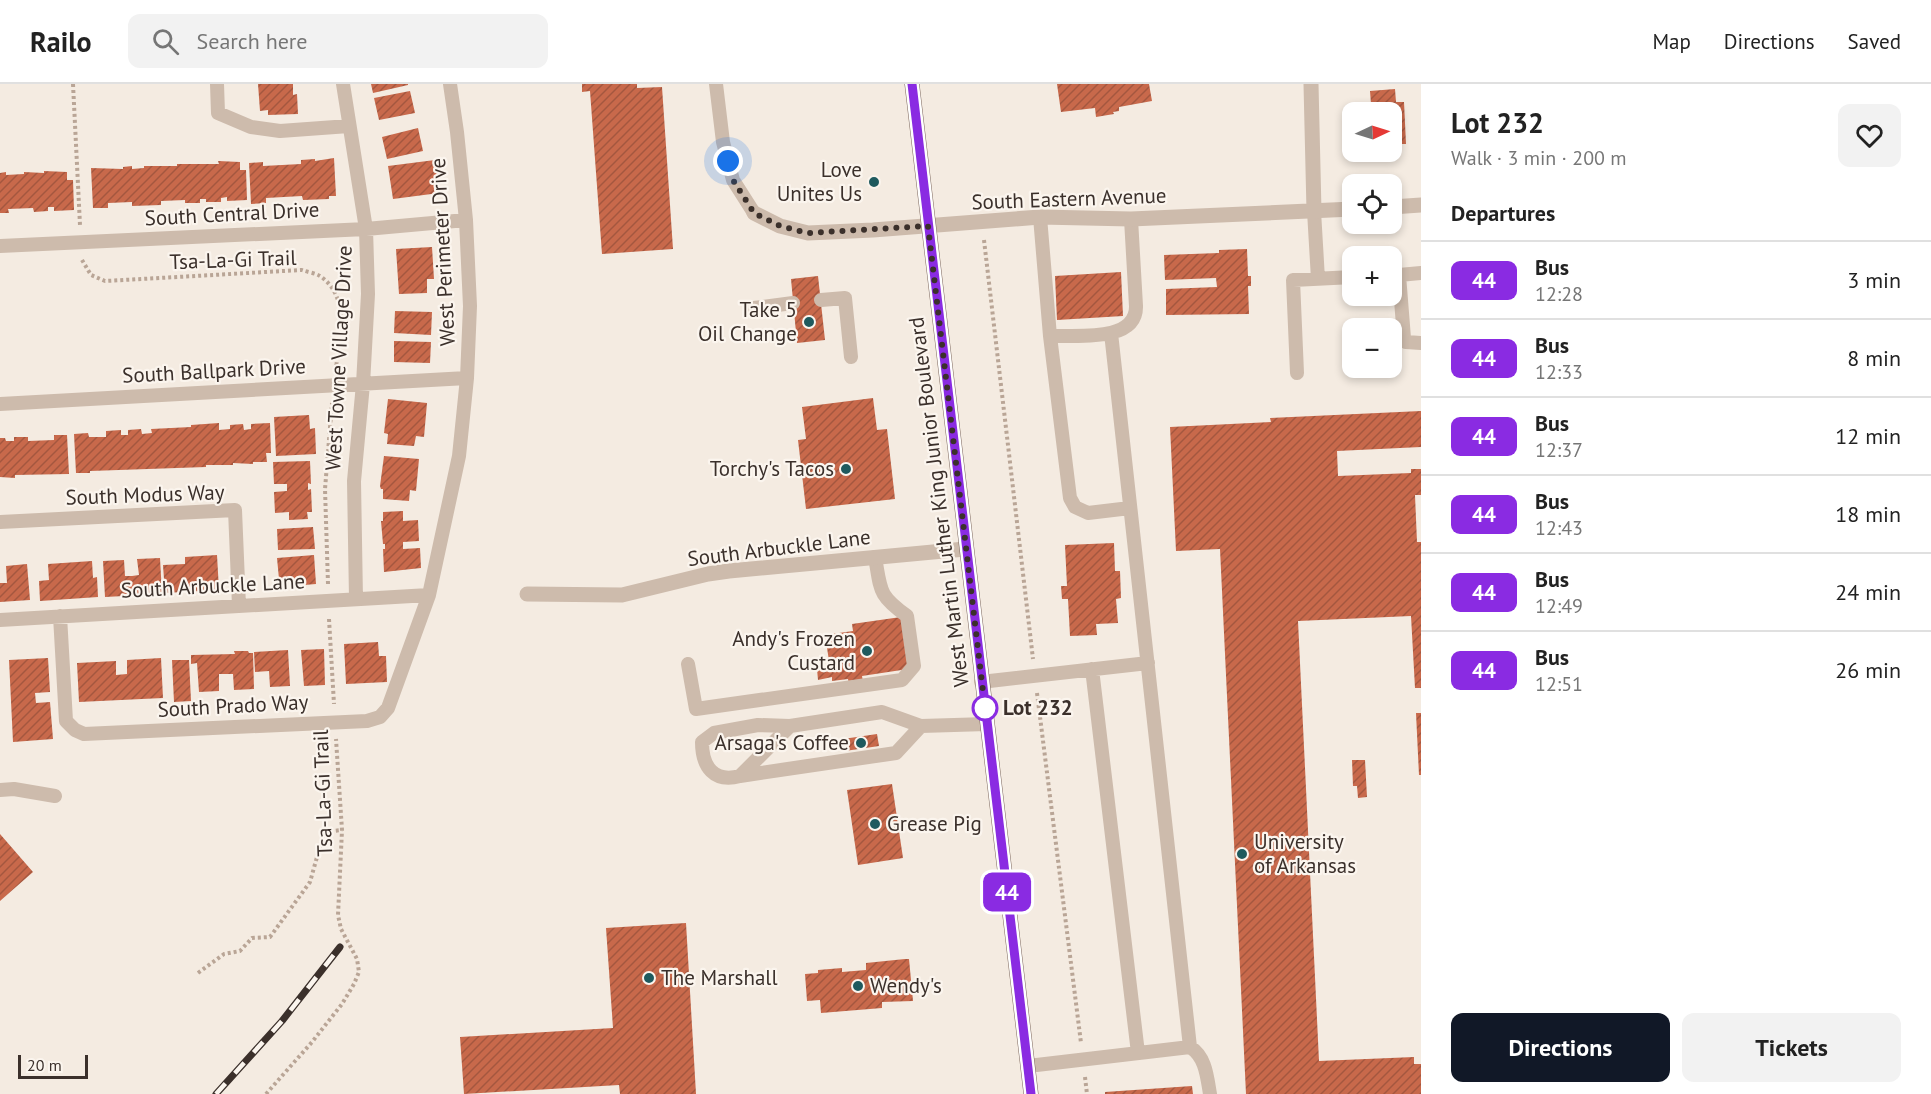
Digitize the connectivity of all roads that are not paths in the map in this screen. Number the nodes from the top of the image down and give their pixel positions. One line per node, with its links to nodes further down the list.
1 (217, 84): 7 (lane)
2 (343, 84): 7 (lane, West Towne Village Drive)
3 (450, 84): 15 (lane, West Perimeter Drive)
4 (716, 84): 12 (lane)
5 (912, 84): 16 (main road, West Martin Luther King Junior Boulevard)
6 (1311, 84): 11 (street)
7 (349, 126): 17 (lane, West Towne Village Drive)
8 (1421, 205): 9 (street)
9 (1402, 206)
10 (1342, 210): 11 (street, South Eastern Avenue)
11 (1314, 211): 14 (street, South Eastern Avenue); 22 (lane)
12 (754, 213): 16 (street, South Eastern Avenue)
13 (1040, 217): 14 (street, South Eastern Avenue); 16 (street, South Eastern Avenue); 28 (lane)
14 (1131, 219): 27 (lane)
15 (466, 220): 17 (lane, South Central Drive); 32 (lane, West Perimeter Drive)
16 (928, 226): 37 (main road, West Martin Luther King Junior Boulevard)
17 (366, 229): 18 (lane, South Central Drive); 33 (lane, West Towne Village Drive)
18 (0, 246)
19 (1421, 273): 20 (lane)
20 (1402, 275)
21 (1342, 278): 22 (lane)
22 (1318, 279): 31 (lane)
23 (821, 300): 30 (lane)
24 (793, 303): 26 (lane)
25 (1400, 306): 29 (lane)
26 (754, 308)
27 (1111, 333): 28 (lane); 35 (lane)
28 (1050, 336): 35 (lane)
29 (1421, 343)
30 (851, 357)
31 (1297, 373)
32 (467, 378): 33 (lane, South Ballpark Drive); 40 (lane, West Perimeter Drive)
33 (363, 384): 34 (lane, South Ballpark Drive); 41 (lane, West Towne Village Drive)
34 (0, 404)
35 (1130, 508): 45 (lane)
36 (0, 522): 42 (lane, South Modus Way)
37 (965, 549): 38 (street, South Arbuckle Lane); 48 (main road, West Martin Luther King Junior Boulevard)
38 (875, 557): 39 (street, South Arbuckle Lane); 46 (lane)
39 (527, 594)
40 (429, 595): 41 (lane, South Arbuckle Lane); 43 (lane, South Prado Way)
41 (356, 599): 42 (lane, South Arbuckle Lane)
42 (239, 606): 43 (lane, South Arbuckle Lane)
43 (60, 616): 44 (lane, South Arbuckle Lane)
44 (0, 620)
45 (1148, 663): 47 (lane); 55 (lane)
46 (688, 664)
47 (1092, 669): 48 (lane); 56 (lane)
48 (981, 682): 49 (main road, West Martin Luther King Junior Boulevard)
49 (987, 724): 51 (lane); 57 (main road, West Martin Luther King Junior Boulevard)
50 (790, 726): 51 (lane); 52 (lane); 52 (lane)
51 (921, 726): 52 (lane)
52 (740, 776)
53 (0, 790): 54 (lane)
54 (56, 796)
55 (1190, 1047): 56 (lane); 59 (lane)
56 (1138, 1053): 57 (lane)
57 (1028, 1066): 58 (main road, West Martin Luther King Junior Boulevard)
58 (1031, 1094)
59 (1210, 1094)

